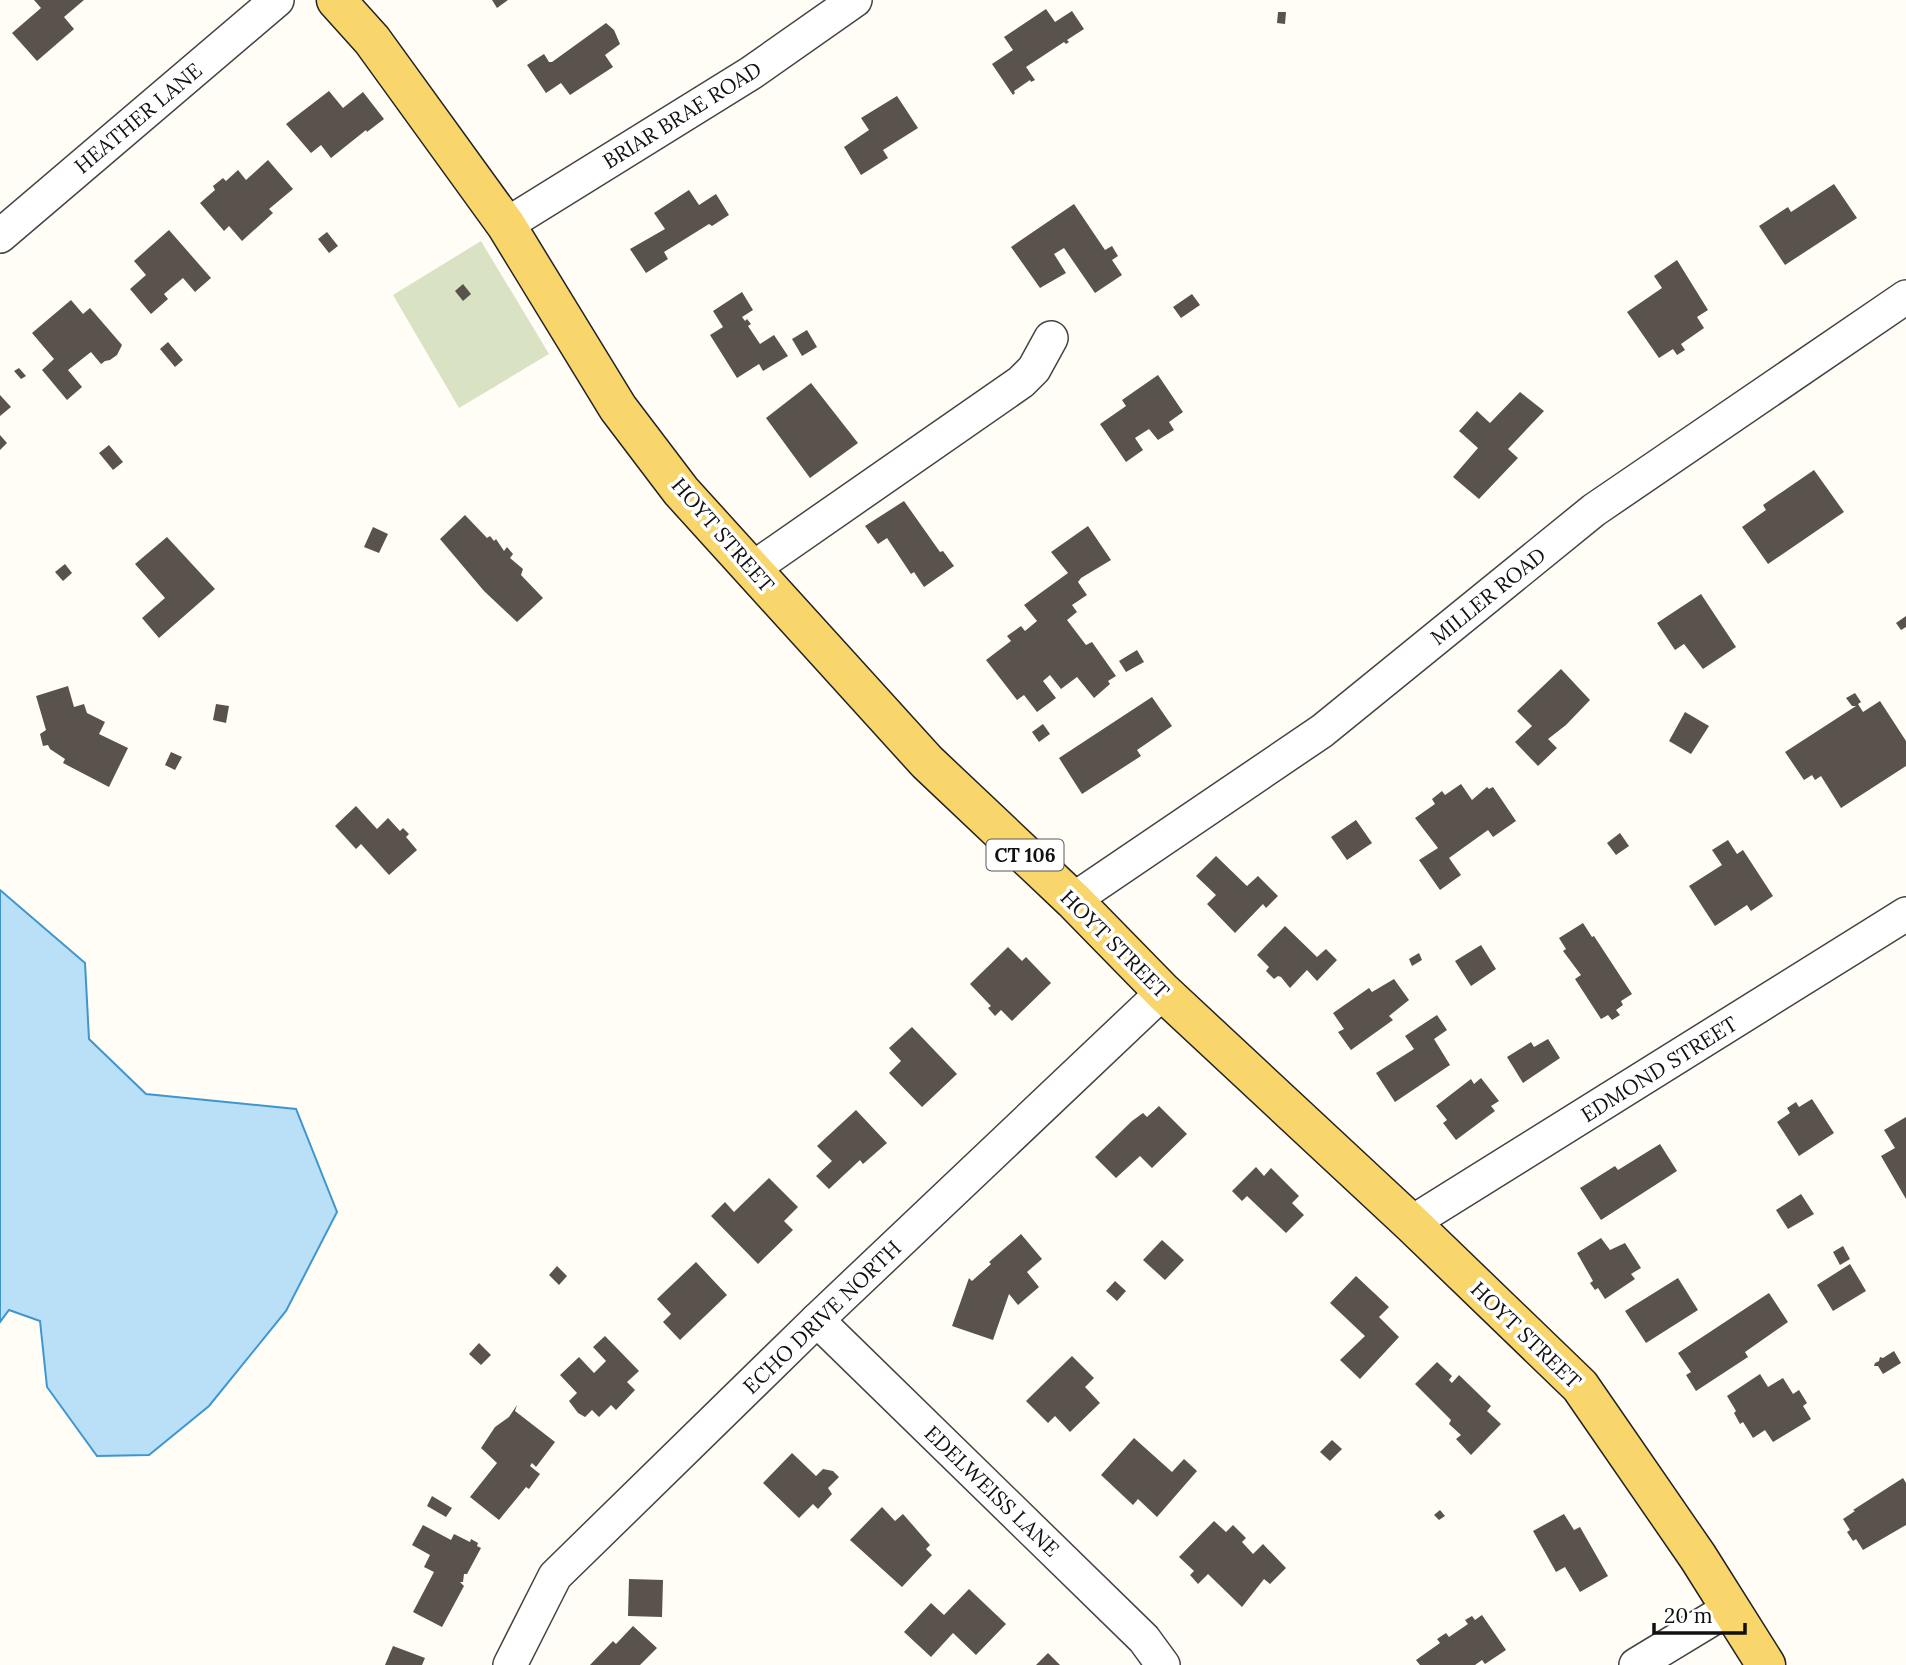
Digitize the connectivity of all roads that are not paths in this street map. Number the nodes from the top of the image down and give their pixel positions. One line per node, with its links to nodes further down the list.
1 (277, 0): 5 (street, HEATHER LANE)
2 (335, 0): 4 (main road, HOYT STREET / CT 106)
3 (855, 0): 4 (street, BRIAR BRAE ROAD)
4 (506, 225): 8 (main road, HOYT STREET / CT 106)
5 (0, 236)
6 (1906, 297): 9 (street, MILLER ROAD)
7 (1051, 338): 8 (street)
8 (752, 569): 9 (main road, HOYT STREET / CT 106)
9 (1073, 900): 11 (main road, HOYT STREET / CT 106)
10 (1906, 914): 12 (street, EDMOND STREET)
11 (1163, 992): 12 (main road, HOYT STREET / CT 106); 13 (street, ECHO DRIVE NORTH)
12 (1411, 1223): 14 (main road, HOYT STREET / CT 106)
13 (817, 1320): 15 (street, ECHO DRIVE NORTH); 16 (street, EDELWEISS LANE)
14 (1730, 1608): 17 (street); 18 (main road, HOYT STREET / CT 106)
15 (510, 1665)
16 (1163, 1665)
17 (1636, 1665)
18 (1766, 1665)

